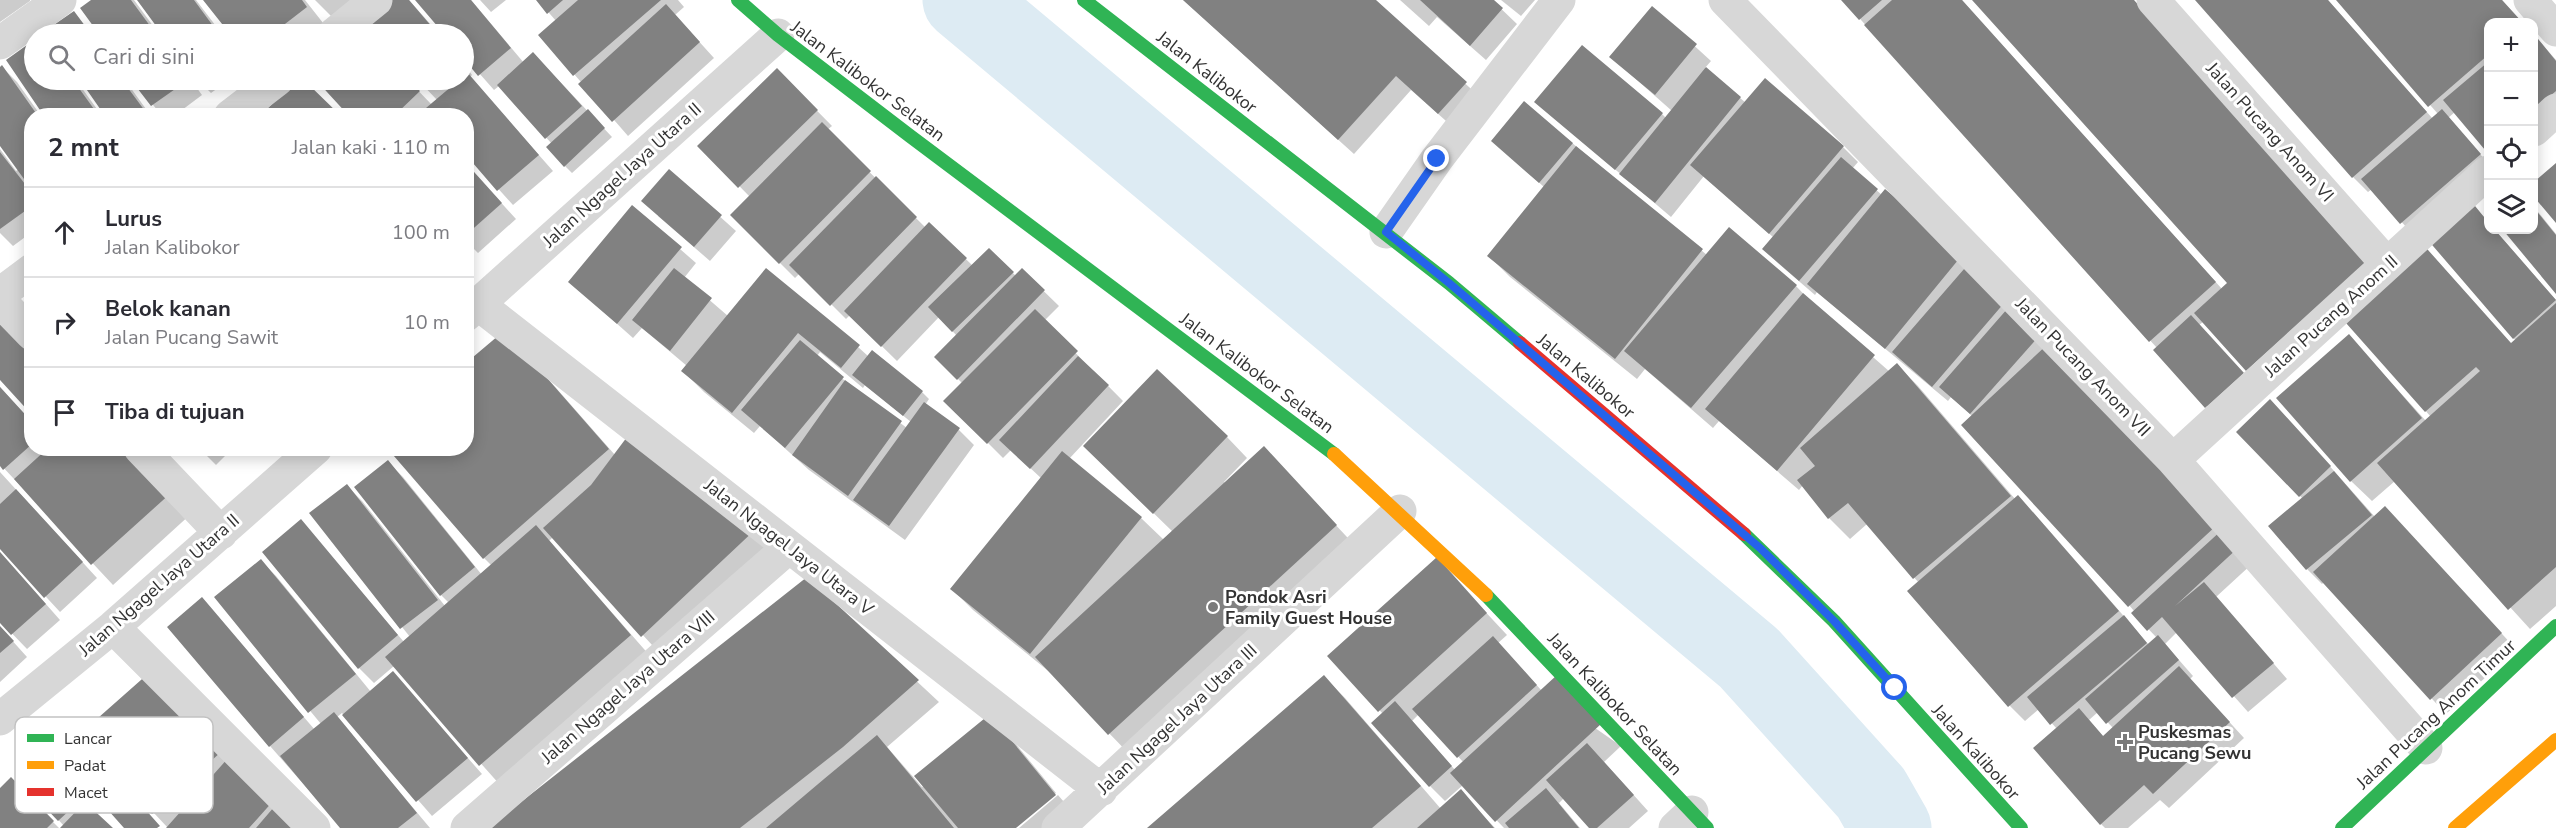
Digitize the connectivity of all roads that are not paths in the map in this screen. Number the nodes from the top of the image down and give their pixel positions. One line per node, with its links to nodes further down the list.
1 (60, 0): 9 (street)
2 (376, 0): 10 (street)
3 (738, 0): 13 (street, Jalan Kalibokor Selatan)
4 (1084, 0): 20 (street, Jalan Kalibokor)
5 (1559, 0): 20 (street)
6 (1725, 0): 30 (street, Jalan Pucang Anom VII)
7 (2152, 0): 21 (street, Jalan Pucang Anom VI)
8 (2530, 0): 12 (street)
9 (27, 24)
10 (346, 24)
11 (24, 26): 14 (street)
12 (2556, 30)
13 (778, 35): 25 (street, Jalan Ngagel Jaya Utara II); 31 (street, Jalan Kalibokor Selatan)
14 (0, 43)
15 (264, 90): 16 (street)
16 (240, 108)
17 (2556, 110): 18 (street)
18 (2538, 126)
19 (2484, 175): 21 (street, Jalan Pucang Anom II)
20 (1386, 232): 46 (street, Jalan Kalibokor)
21 (2388, 264): 30 (street, Jalan Pucang Anom II)
22 (24, 276): 23 (street)
23 (0, 294)
24 (0, 301): 27 (street)
25 (474, 307)
26 (474, 311): 33 (street, Jalan Ngagel Jaya Utara V)
27 (24, 326)
28 (148, 456): 32 (street)
29 (307, 456): 32 (street, Jalan Ngagel Jaya Utara II)
30 (2174, 460): 40 (street, Jalan Pucang Anom VII)
31 (1400, 511): 41 (street, Jalan Ngagel Jaya Utara III); 42 (street, Jalan Kalibokor Selatan)
32 (221, 533): 35 (street, Jalan Ngagel Jaya Utara II)
33 (789, 547): 41 (street, Jalan Ngagel Jaya Utara V); 44 (street, Jalan Ngagel Jaya Utara VIII)
34 (2556, 626): 40 (street, Jalan Pucang Anom Timur)
35 (113, 627): 36 (street); 37 (street, Jalan Ngagel Jaya Utara II)
36 (203, 717)
37 (0, 719)
38 (213, 727): 43 (street)
39 (2556, 740): 48 (street)
40 (2426, 748): 47 (street, Jalan Pucang Anom Timur)
41 (1101, 790): 45 (street, Jalan Ngagel Jaya Utara III)
42 (1691, 823)
43 (314, 828)
44 (466, 828)
45 (1058, 828)
46 (2021, 828)
47 (2342, 828)
48 (2455, 828)

